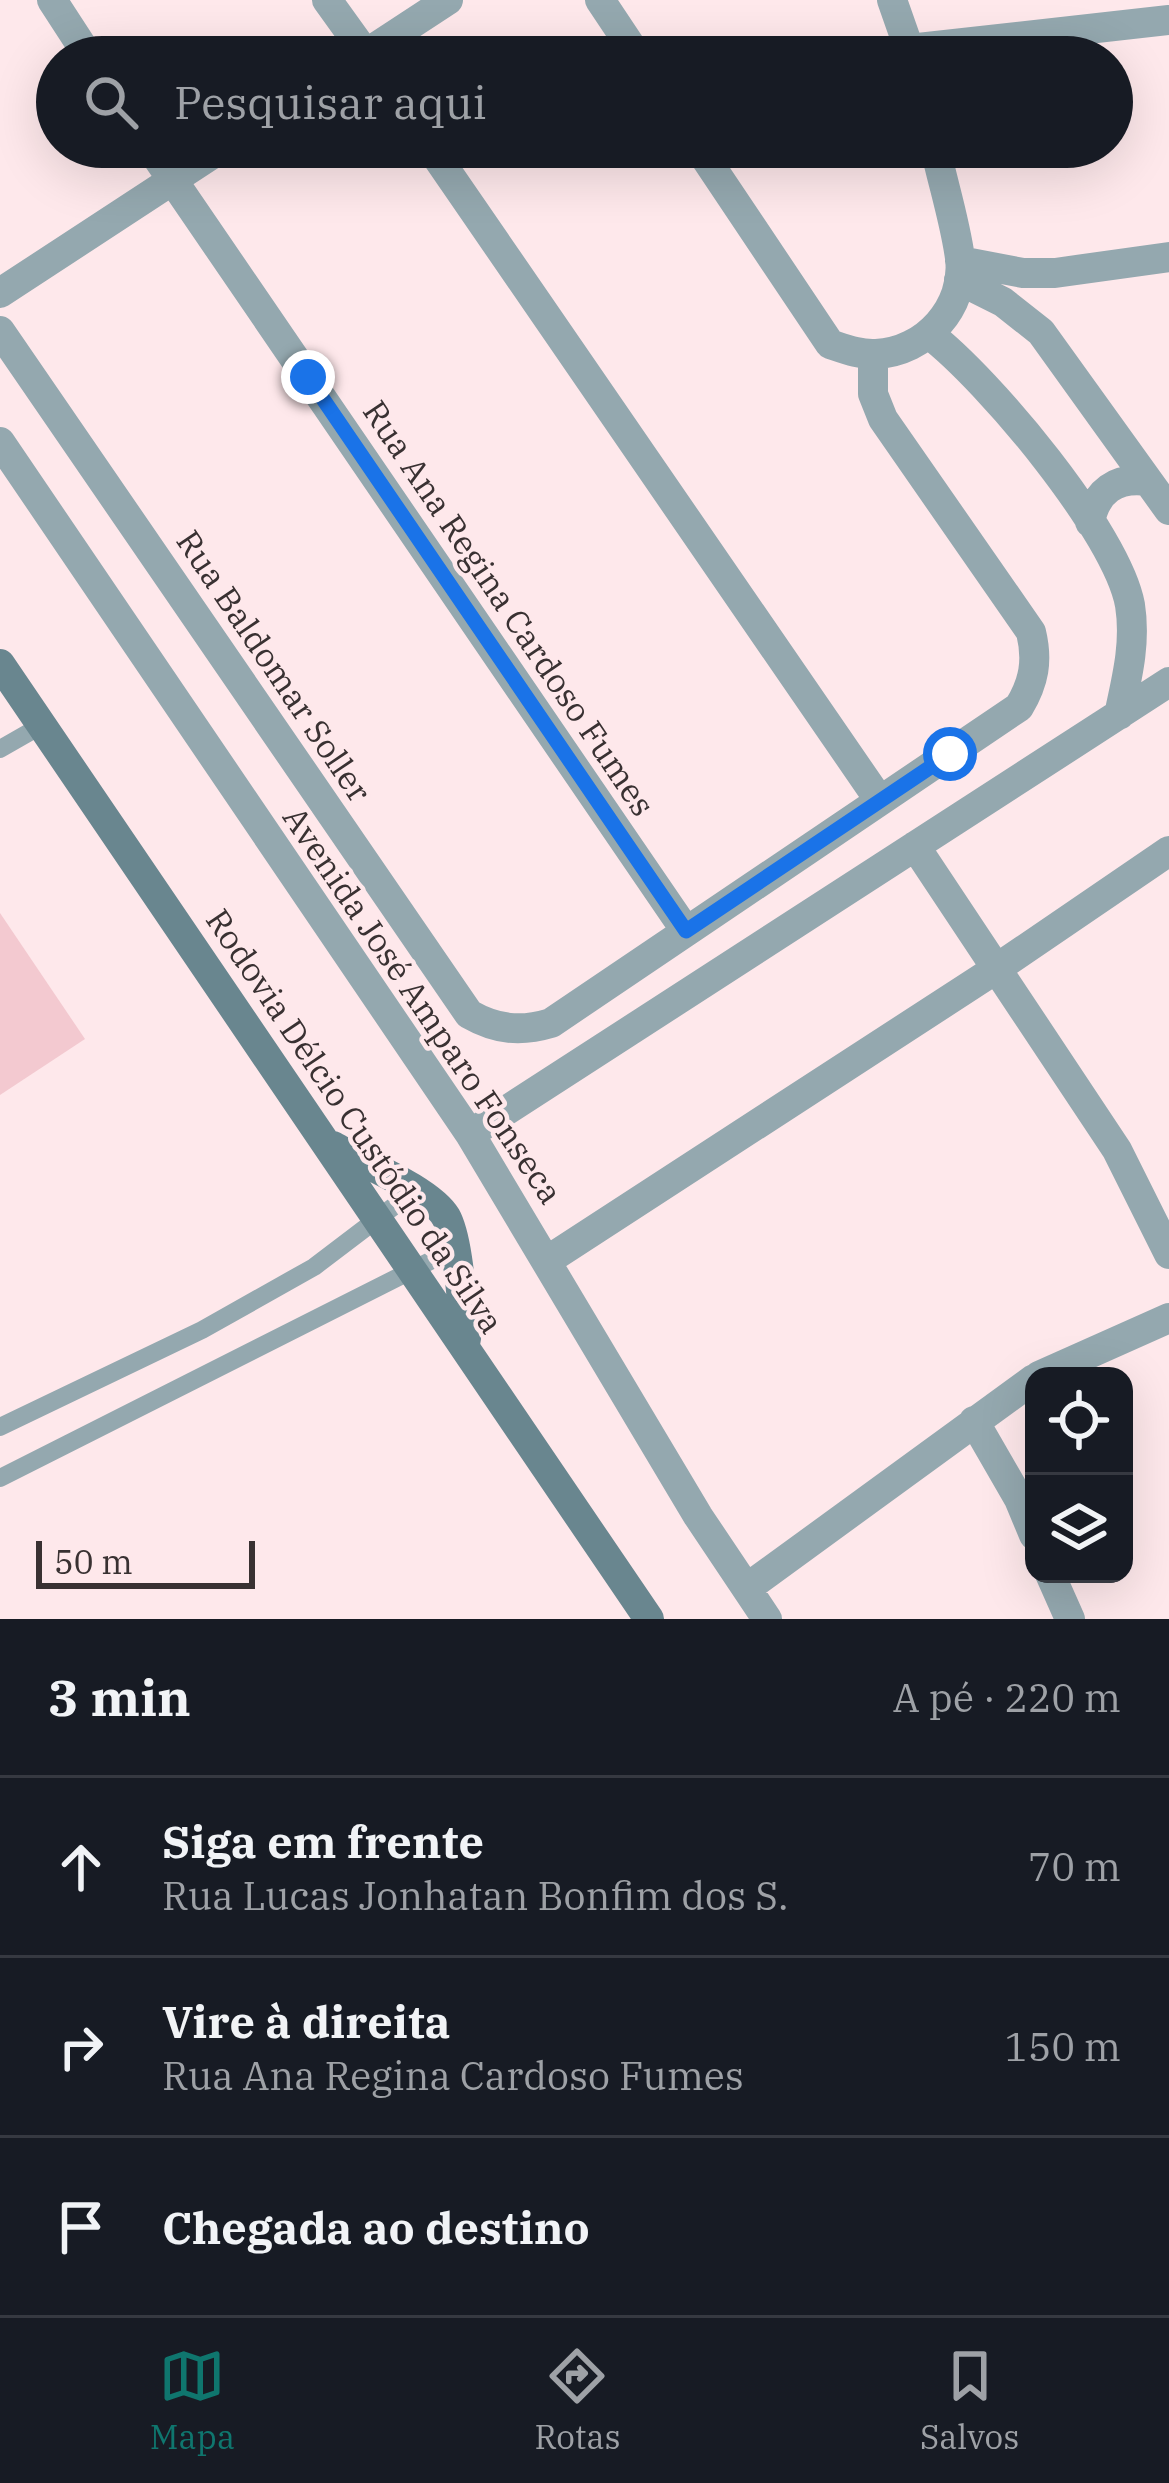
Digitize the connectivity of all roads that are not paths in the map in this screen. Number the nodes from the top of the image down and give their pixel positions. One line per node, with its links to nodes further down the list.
1 (52, 0): 7 (street)
2 (327, 0): 8 (street)
3 (448, 0): 9 (street)
4 (600, 0): 10 (street)
5 (892, 0): 11 (street)
6 (1169, 20): 12 (street)
7 (75, 36)
8 (351, 36)
9 (395, 36)
10 (624, 36)
11 (904, 36)
12 (1043, 36)
13 (165, 168): 18 (street, Rua Ana Regina Cardoso Fumes)
14 (190, 168): 18 (street)
15 (444, 168): 34 (street)
16 (712, 168): 24 (street)
17 (939, 168): 20 (street)
18 (173, 179): 21 (street); 37 (street, Rua Ana Regina Cardoso Fumes)
19 (1169, 257): 20 (street)
20 (960, 271): 23 (street); 26 (street)
21 (0, 293)
22 (0, 331): 37 (street, Rua Baldomar Soller)
23 (929, 334): 24 (street); 28 (street)
24 (874, 355): 34 (street)
25 (0, 442): 39 (street, Avenida José Amparo Fonseca)
26 (1147, 481): 27 (street); 28 (street)
27 (1169, 510)
28 (1090, 522): 31 (street)
29 (0, 664): 32 (main road, Rodovia Délcio Custódio da Silva)
30 (1169, 682): 31 (street)
31 (1119, 715): 35 (street)
32 (42, 725): 33 (lane); 40 (main road, Rodovia Délcio Custódio da Silva)
33 (0, 749)
34 (880, 801): 37 (street)
35 (915, 846): 38 (street); 39 (street)
36 (1169, 851): 38 (street)
37 (686, 931)
38 (996, 969): 44 (street); 45 (street)
39 (470, 1134): 45 (street, Avenida José Amparo Fonseca)
40 (328, 1143): 41 (main road); 42 (main road, Rodovia Délcio Custódio da Silva)
41 (414, 1192): 42 (lane); 43 (main road)
42 (378, 1216): 46 (main road, Rodovia Délcio Custódio da Silva); 48 (lane)
43 (454, 1249): 46 (lane); 49 (main road)
44 (1169, 1254)
45 (548, 1260): 58 (street, Avenida José Amparo Fonseca)
46 (415, 1270): 49 (main road, Rodovia Délcio Custódio da Silva); 51 (lane)
47 (1169, 1318): 50 (street)
48 (202, 1330): 51 (lane); 54 (lane)
49 (468, 1351): 59 (main road, Rodovia Délcio Custódio da Silva)
50 (1060, 1367)
51 (220, 1368): 55 (lane)
52 (1025, 1386): 53 (street)
53 (974, 1421): 56 (street); 58 (street)
54 (0, 1427)
55 (0, 1478)
56 (1025, 1513)
57 (1055, 1583): 61 (street)
58 (746, 1588): 60 (street, Avenida José Amparo Fonseca)
59 (649, 1619)
60 (767, 1619)
61 (1070, 1619)

